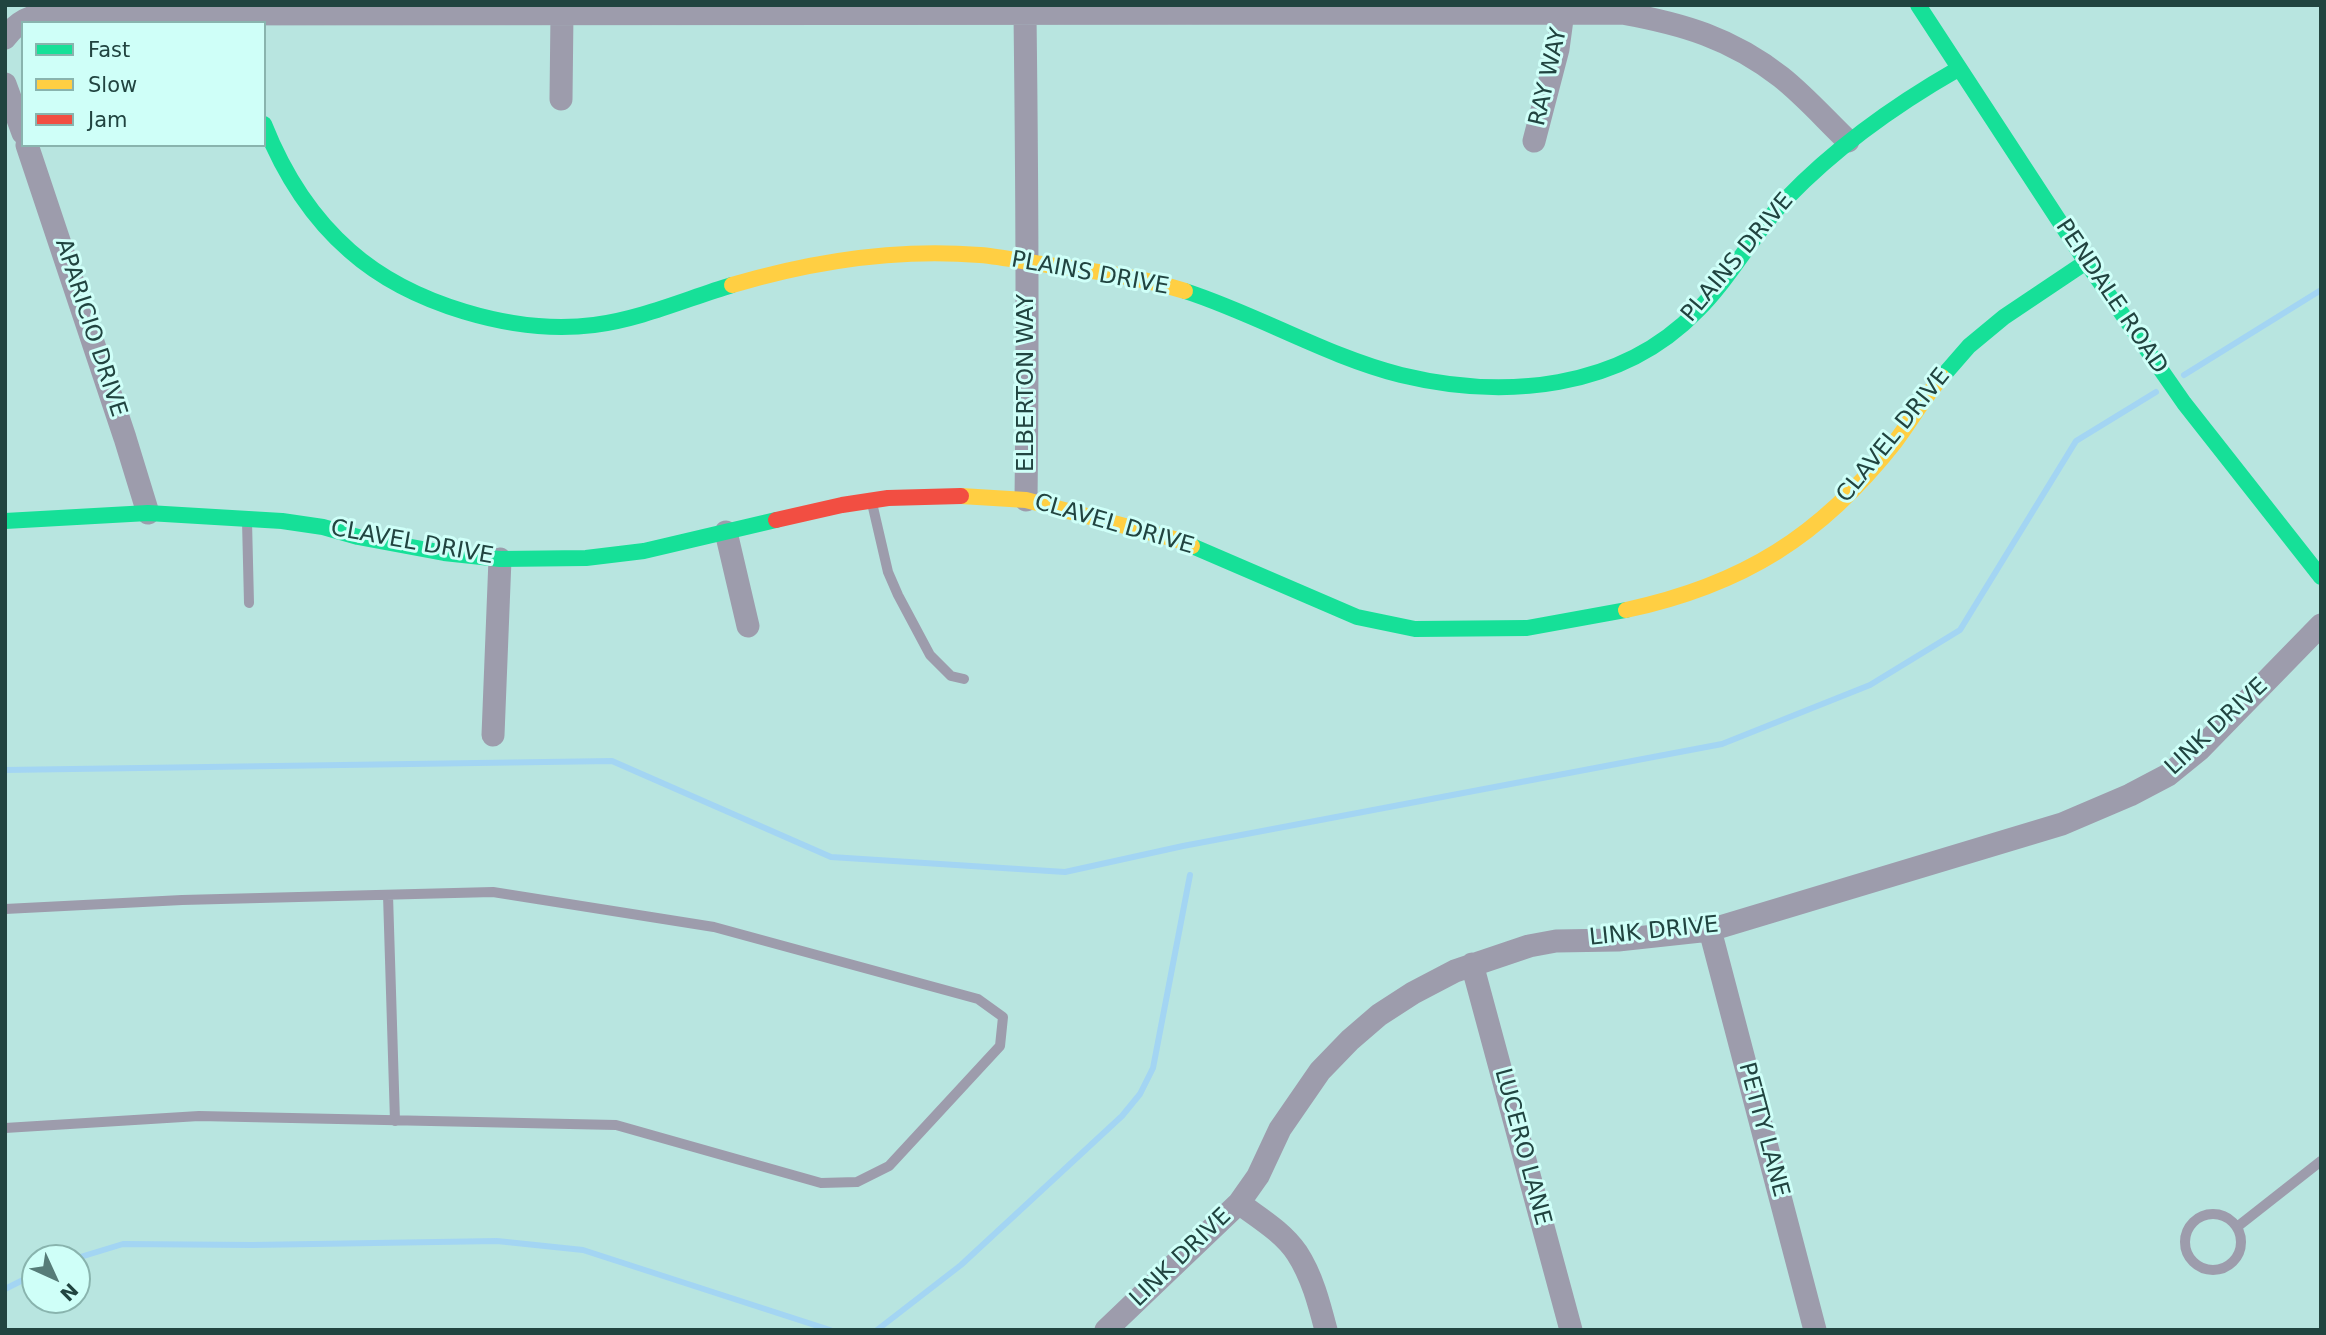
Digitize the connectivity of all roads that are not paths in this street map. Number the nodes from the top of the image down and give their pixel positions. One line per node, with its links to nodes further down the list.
1 (1918, 5): 7 (street, PENDALE ROAD)
2 (1563, 12): 4 (street); 12 (street, RAY WAY); 13 (street)
3 (562, 13): 4 (street); 5 (street); 9 (street)
4 (1025, 14): 15 (street, ELBERTON WAY)
5 (244, 19): 6 (street)
6 (5, 38)
7 (1958, 69): 13 (street, PLAINS DRIVE); 16 (street, PENDALE ROAD)
8 (5, 84): 10 (street)
9 (561, 99)
10 (21, 127)
11 (266, 130): 15 (street, PLAINS DRIVE)
12 (1534, 141)
13 (1847, 141): 15 (street, PLAINS DRIVE)
14 (28, 147): 19 (street, APARICIO DRIVE)
15 (1026, 262): 18 (street, ELBERTON WAY)
16 (2086, 262): 18 (street, CLAVEL DRIVE); 24 (street, PENDALE ROAD)
17 (871, 500): 18 (street, CLAVEL DRIVE); 22 (street, CLAVEL DRIVE); 28 (lane)
18 (1026, 500)
19 (148, 513): 20 (street, CLAVEL DRIVE); 21 (street, CLAVEL DRIVE)
20 (247, 519): 23 (street, CLAVEL DRIVE); 25 (lane)
21 (5, 521)
22 (726, 532): 23 (street, CLAVEL DRIVE); 27 (street)
23 (500, 559): 29 (street)
24 (2321, 577)
25 (248, 603)
26 (2321, 625): 32 (street, LINK DRIVE)
27 (748, 626)
28 (964, 679)
29 (493, 735)
30 (388, 895): 31 (lane); 34 (lane); 34 (lane)
31 (5, 909)
32 (1710, 930): 33 (street, LINK DRIVE); 42 (street, PETTY LANE)
33 (1472, 964): 37 (street, LINK DRIVE); 41 (street, LUCERO LANE)
34 (395, 1121): 35 (lane)
35 (5, 1128)
36 (2321, 1161): 38 (lane)
37 (1239, 1203): 39 (street, LINK DRIVE); 40 (street)
38 (2236, 1227): 38 (lane)
39 (1106, 1330)
40 (1326, 1330)
41 (1571, 1330)
42 (1815, 1330)

